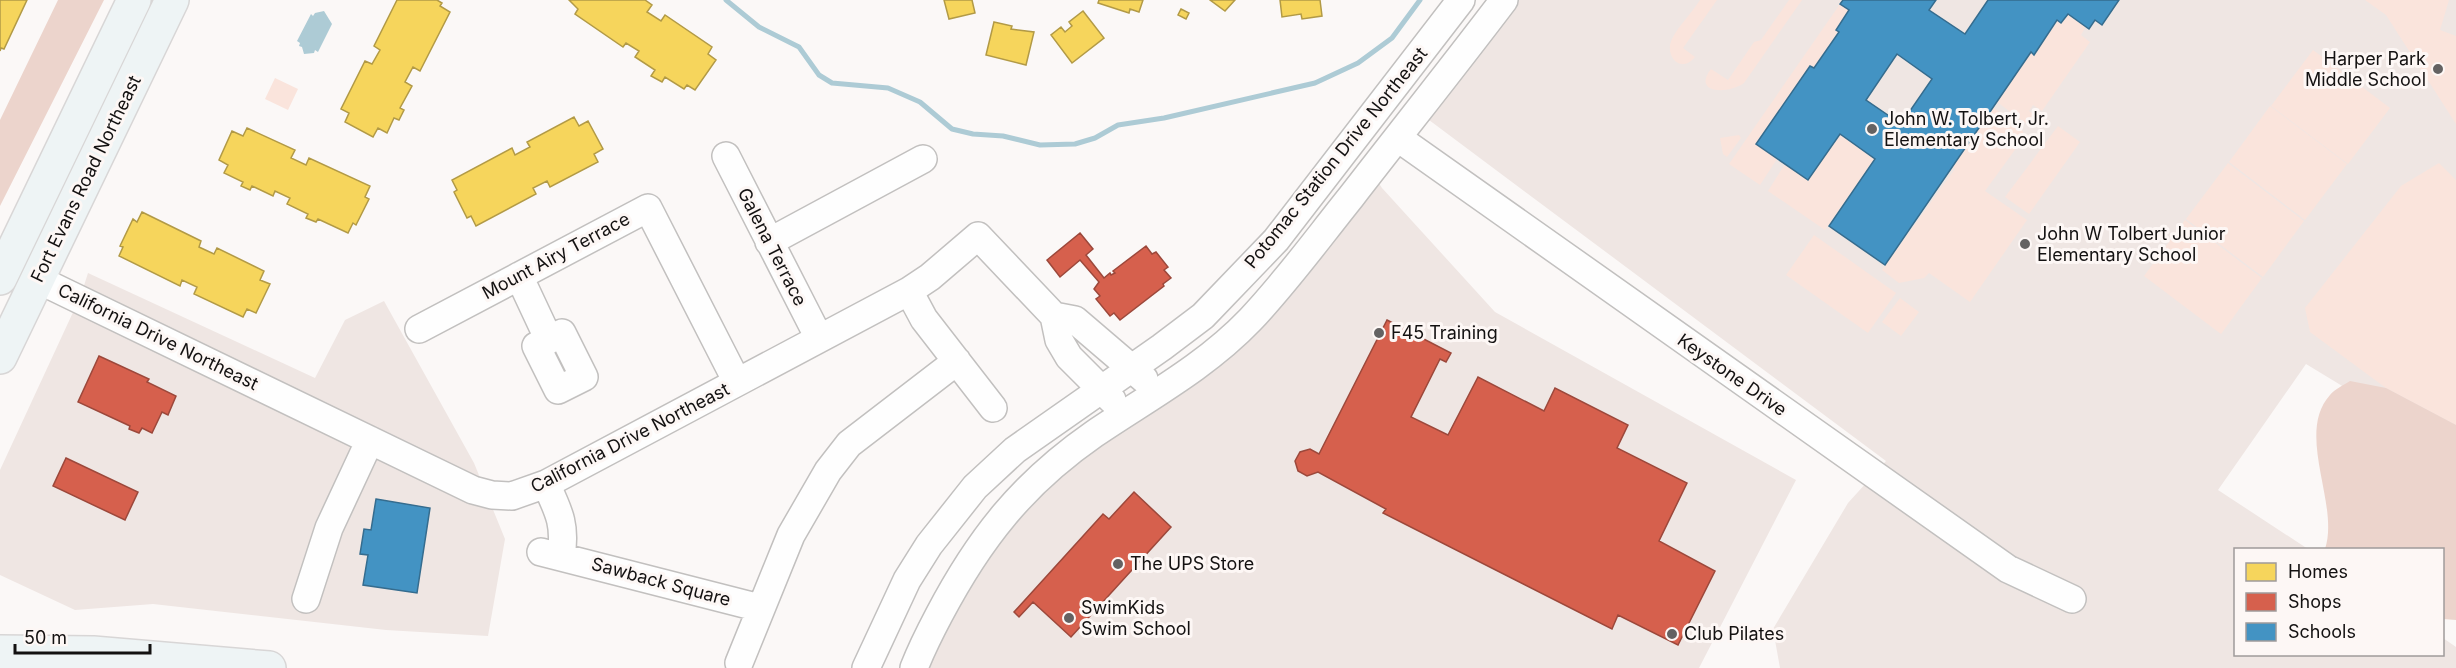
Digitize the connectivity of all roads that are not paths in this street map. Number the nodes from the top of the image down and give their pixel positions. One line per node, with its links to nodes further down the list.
1 (134, 0): 5 (main road, Fort Evans Road Northeast)
2 (172, 0): 12 (main road, Fort Evans Road Northeast)
3 (1461, 0): 20 (street, Potomac Station Drive Northeast)
4 (1504, 0): 6 (street, Potomac Station Drive Northeast)
5 (84, 103): 11 (main road, Fort Evans Road Northeast); 12 (main road)
6 (1398, 138): 23 (street, Potomac Station Drive Northeast); 29 (street, Keystone Drive)
7 (726, 156): 9 (street, Galena Terrace)
8 (923, 159): 9 (street)
9 (769, 242): 16 (street, Galena Terrace)
10 (519, 276): 15 (street, Mount Airy Terrace); 17 (street); 21 (street, Mount Airy Terrace)
11 (0, 278)
12 (38, 279): 18 (main road, Fort Evans Road Northeast); 26 (street, California Drive Northeast)
13 (909, 291): 14 (street, California Drive Northeast); 16 (street, California Drive Northeast); 19 (street)
14 (1054, 316): 20 (street); 22 (street)
15 (419, 329)
16 (819, 338): 21 (street, California Drive Northeast)
17 (549, 340)
18 (0, 357)
19 (957, 361): 24 (street); 30 (street)
20 (1132, 367): 22 (street, Potomac Station Drive Northeast); 23 (street)
21 (737, 382): 27 (street, California Drive Northeast)
22 (1100, 389): 25 (street); 34 (street, Potomac Station Drive Northeast)
23 (1160, 393): 25 (street, Potomac Station Drive Northeast)
24 (993, 408)
25 (1126, 413): 35 (street, Potomac Station Drive Northeast)
26 (370, 440): 27 (street, California Drive Northeast); 28 (street)
27 (546, 484): 30 (street, Sawback Square)
28 (306, 599)
29 (2072, 599)
30 (760, 608): 32 (street)
31 (0, 652): 33 (main road)
32 (740, 663)
33 (269, 668)
34 (866, 668)
35 (914, 668)

